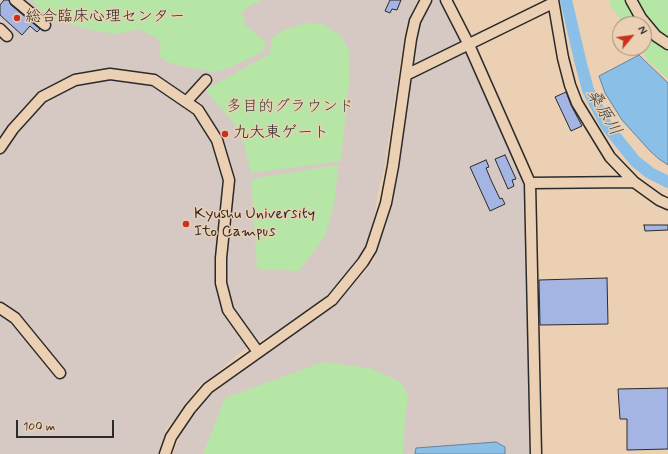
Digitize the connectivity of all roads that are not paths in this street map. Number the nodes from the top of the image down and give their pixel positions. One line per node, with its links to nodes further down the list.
1 (15, 0): 6 (street)
2 (446, 0): 8 (street)
3 (631, 0): 7 (street)
4 (425, 1): 9 (street)
5 (553, 2): 8 (street); 13 (street)
6 (45, 25)
7 (668, 44)
8 (469, 45): 9 (street); 14 (street)
9 (406, 75): 17 (street)
10 (206, 80): 11 (street)
11 (186, 102): 12 (street); 17 (street)
12 (1, 143)
13 (634, 182): 14 (street); 15 (street)
14 (530, 183): 20 (street)
15 (668, 204)
16 (0, 308): 18 (street)
17 (258, 352): 19 (street)
18 (60, 373)
19 (165, 454)
20 (536, 454)

